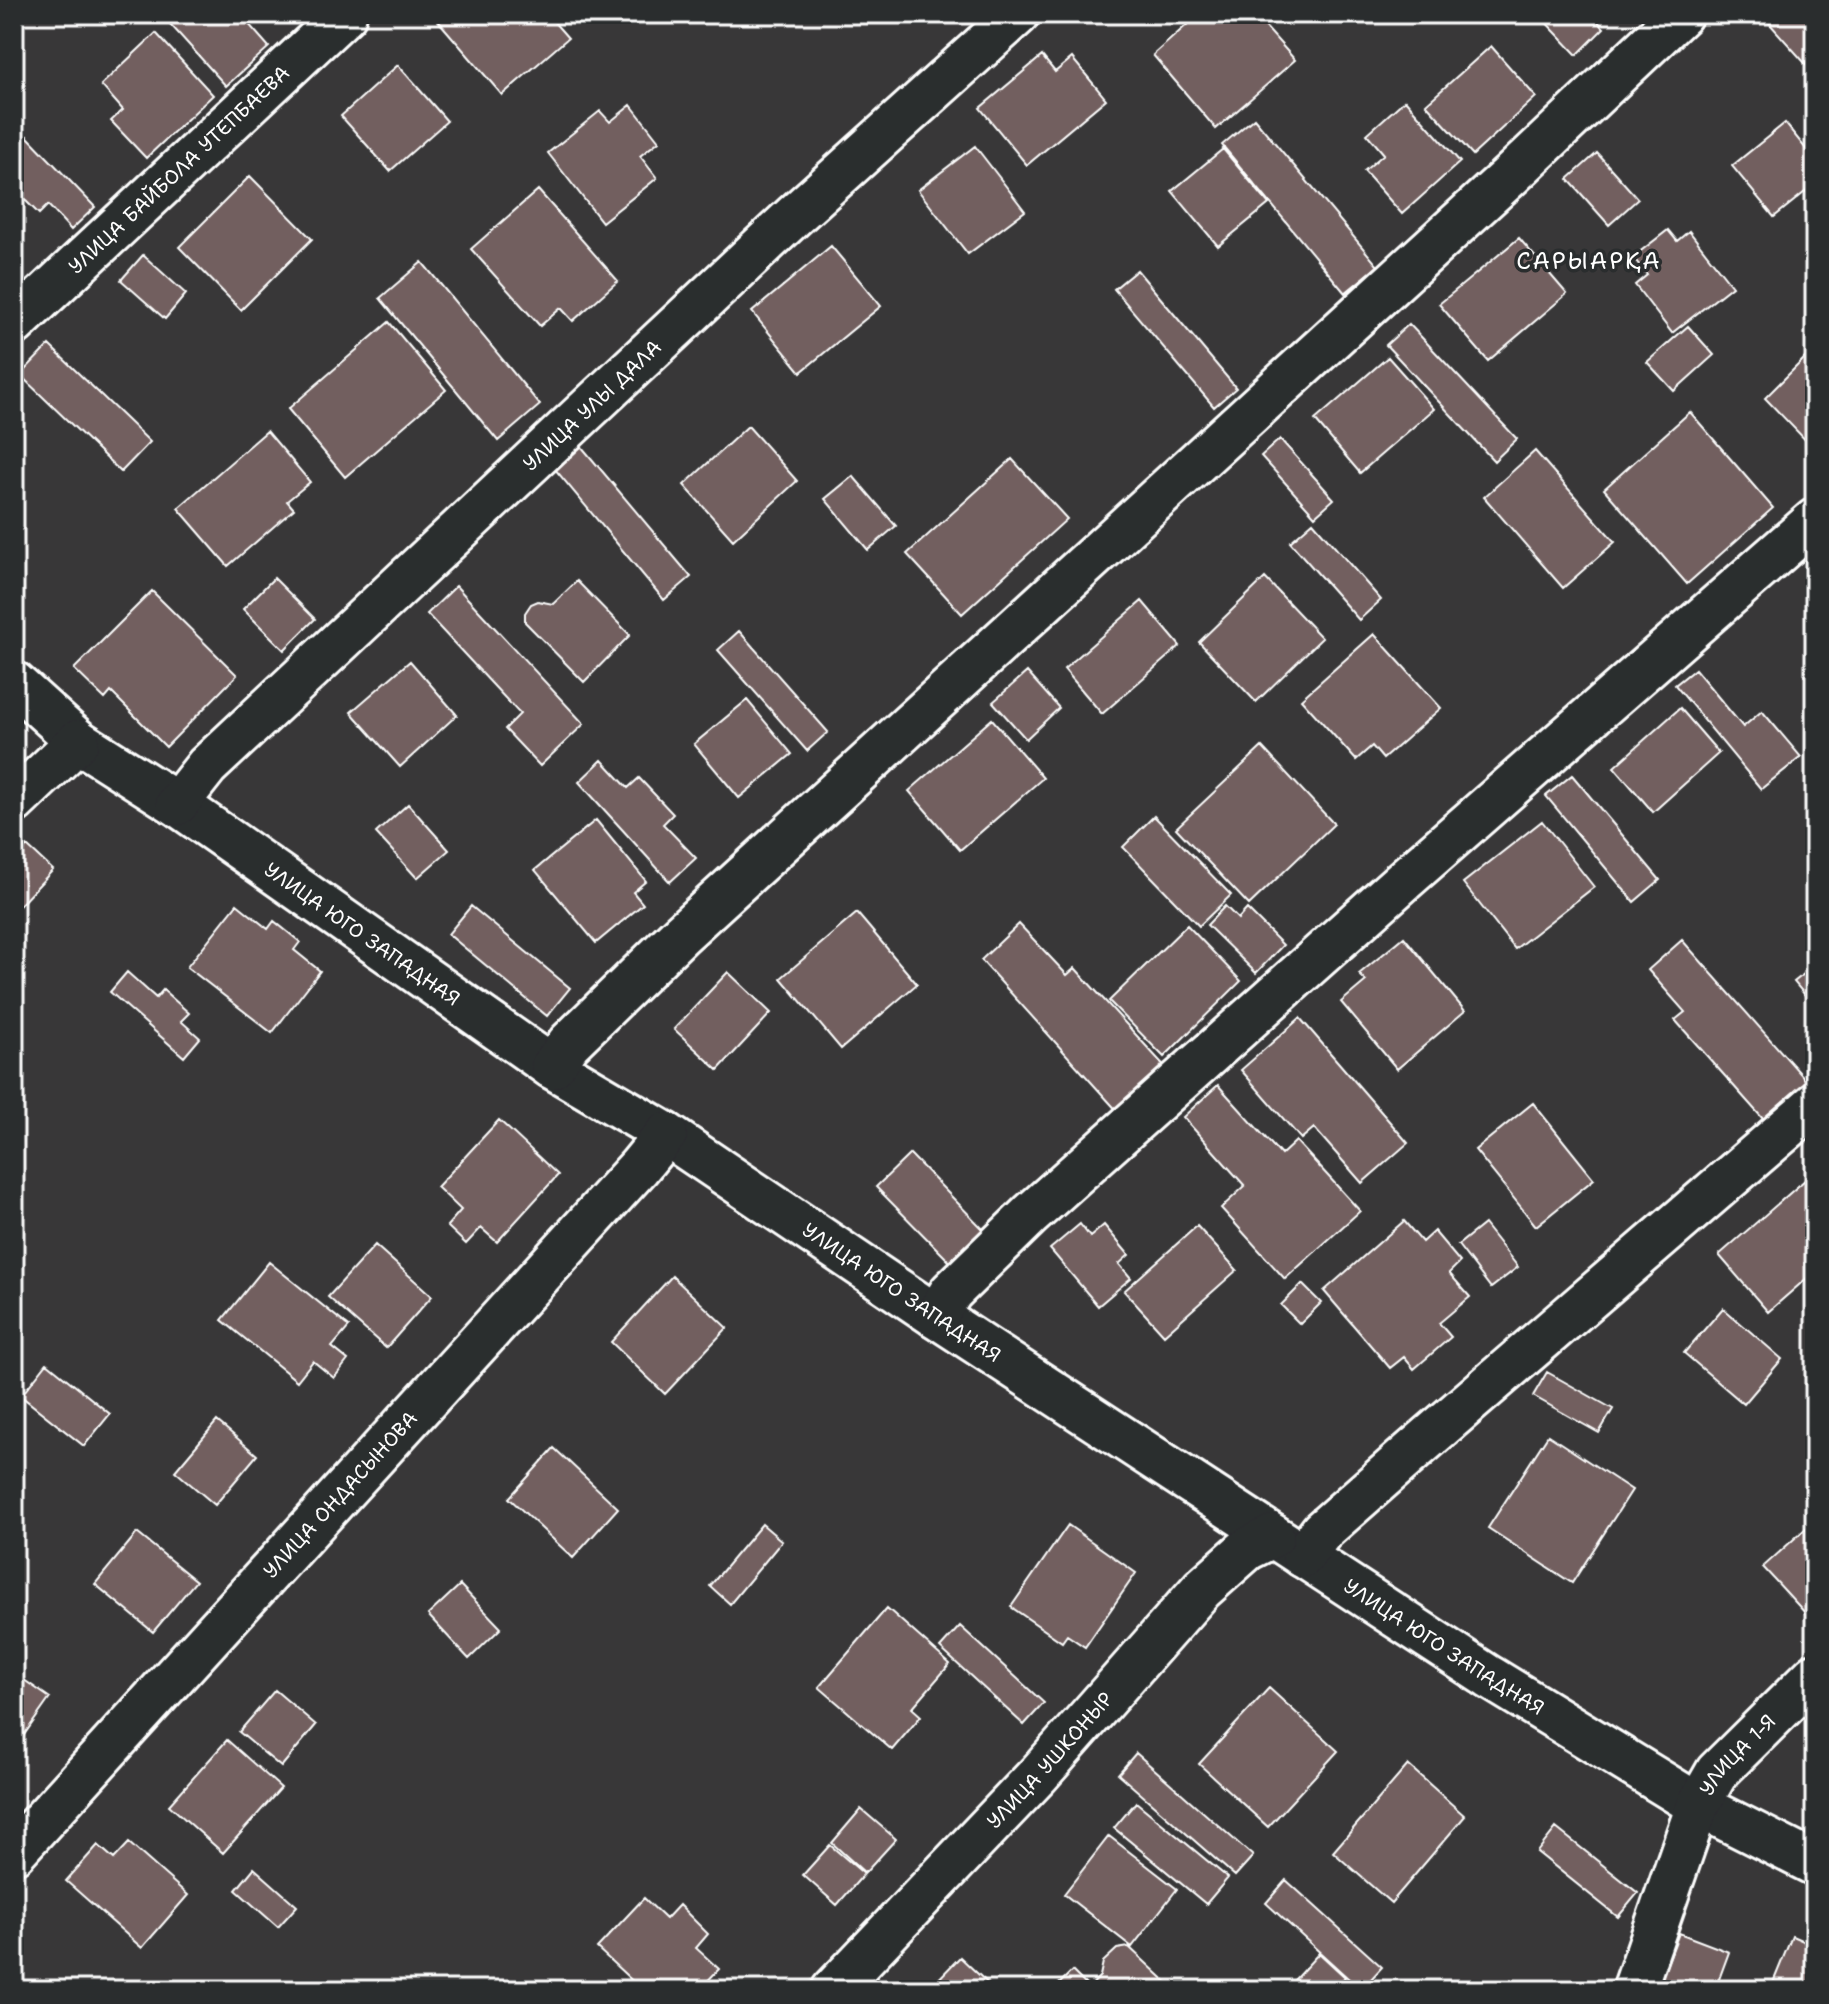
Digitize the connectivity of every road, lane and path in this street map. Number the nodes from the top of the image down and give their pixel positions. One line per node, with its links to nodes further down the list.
1 (345, 14): 4 (street, УЛИЦА БАЙБОЛА УТЕПБАЕВА)
2 (1018, 14): 9 (street, УЛИЦА УЛЫ ДАЛА)
3 (1681, 14): 10 (street)
4 (14, 324)
5 (1815, 520): 13 (street)
6 (14, 683): 7 (street, УЛИЦА ЮГО ЗАПАДНАЯ)
7 (78, 741): 8 (street); 9 (street, УЛИЦА ЮГО ЗАПАДНАЯ)
8 (14, 802)
9 (177, 804): 10 (street, УЛИЦА ЮГО ЗАПАДНАЯ)
10 (552, 1067): 12 (street, УЛИЦА ЮГО ЗАПАДНАЯ)
11 (1815, 1104): 14 (street, УЛИЦА УШКОНЫР)
12 (666, 1134): 13 (street, УЛИЦА ЮГО ЗАПАДНАЯ); 17 (street, УЛИЦА ОНДАСЫНОВА)
13 (936, 1316): 14 (street, УЛИЦА ЮГО ЗАПАДНАЯ)
14 (1288, 1546): 16 (street, УЛИЦА ЮГО ЗАПАДНАЯ); 19 (street, УЛИЦА УШКОНЫР)
15 (1815, 1675): 16 (street, УЛИЦА 1-Я)
16 (1698, 1805): 18 (street, УЛИЦА ЮГО ЗАПАДНАЯ); 20 (street, УЛИЦА 1-Я)
17 (14, 1852)
18 (1815, 1864)
19 (833, 1990)
20 (1634, 1990)

